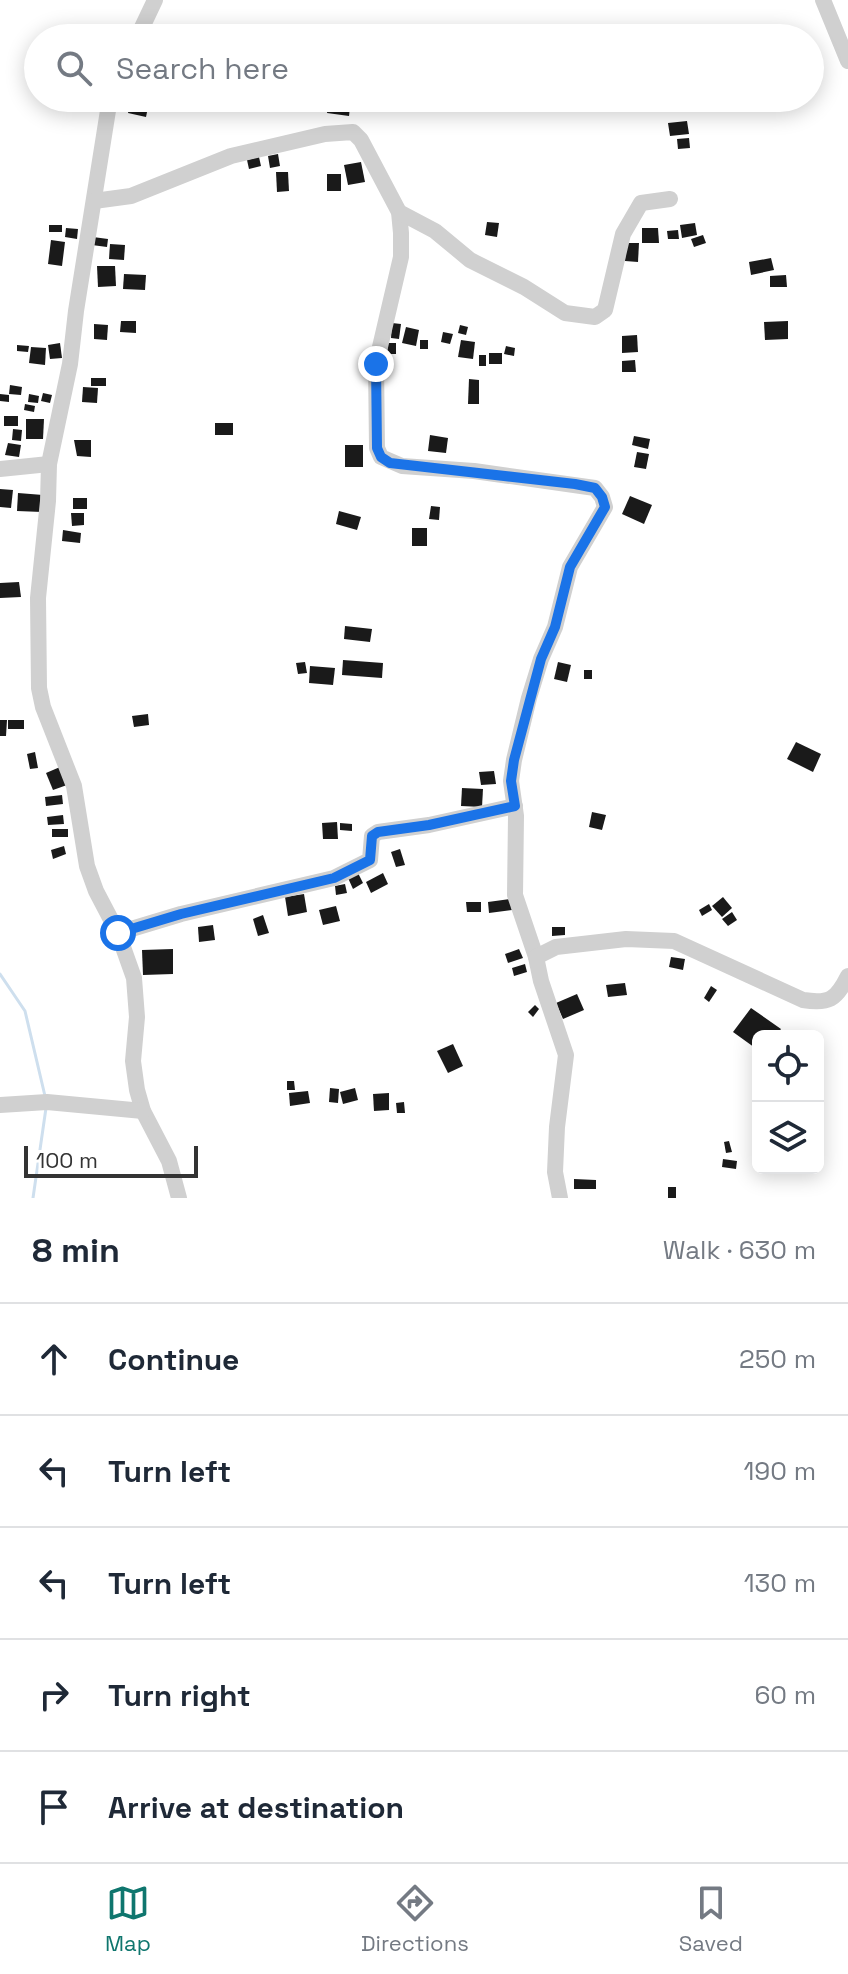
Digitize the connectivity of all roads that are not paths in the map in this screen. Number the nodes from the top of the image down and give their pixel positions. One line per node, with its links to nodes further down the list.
1 (155, 0): 3 (street)
2 (823, 0): 4 (street)
3 (144, 24)
4 (848, 61)
5 (108, 112): 7 (street)
6 (670, 199): 8 (street)
7 (94, 201): 8 (street); 9 (street)
8 (399, 212): 11 (street)
9 (49, 464): 10 (street); 12 (street)
10 (0, 469)
11 (515, 806): 12 (street); 13 (street)
12 (118, 933): 16 (street)
13 (536, 957): 14 (street); 18 (street)
14 (848, 976)
15 (0, 1105): 16 (street)
16 (143, 1111): 17 (street)
17 (179, 1198)
18 (560, 1198)

